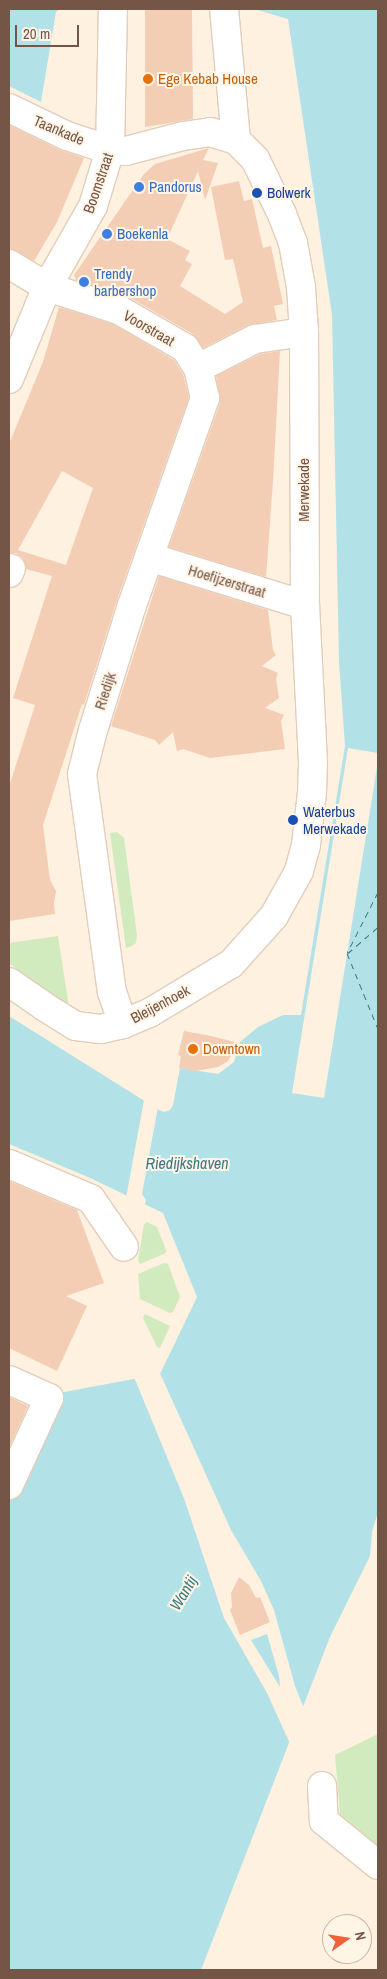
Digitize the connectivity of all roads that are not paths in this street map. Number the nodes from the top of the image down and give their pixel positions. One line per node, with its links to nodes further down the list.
1 (113, 9): 5 (street, Boomstraat)
2 (224, 9): 4 (street)
3 (9, 108): 5 (street, Taankade)
4 (236, 140): 5 (street); 8 (street, Merwekade)
5 (110, 150): 7 (street, Boomstraat)
6 (9, 264): 7 (street, Voorstraat)
7 (47, 287): 9 (street, Voorstraat); 10 (street, Boomstraat)
8 (304, 332): 9 (street); 12 (street, Merwekade)
9 (204, 365): 11 (street, Riedijk)
10 (9, 379)
11 (149, 557): 12 (street, Hoefijzerstraat); 15 (street, Riedijk)
12 (304, 605): 13 (street, Merwekade)
13 (231, 964): 15 (street, Bleijenhoek)
14 (9, 982): 15 (street, Bleijenhoek)
15 (123, 1024)
16 (9, 1164): 17 (street)
17 (124, 1247)
18 (10, 1375): 19 (street); 20 (street)
19 (46, 1383)
20 (9, 1485)
21 (322, 1786): 22 (street)
22 (378, 1865)

